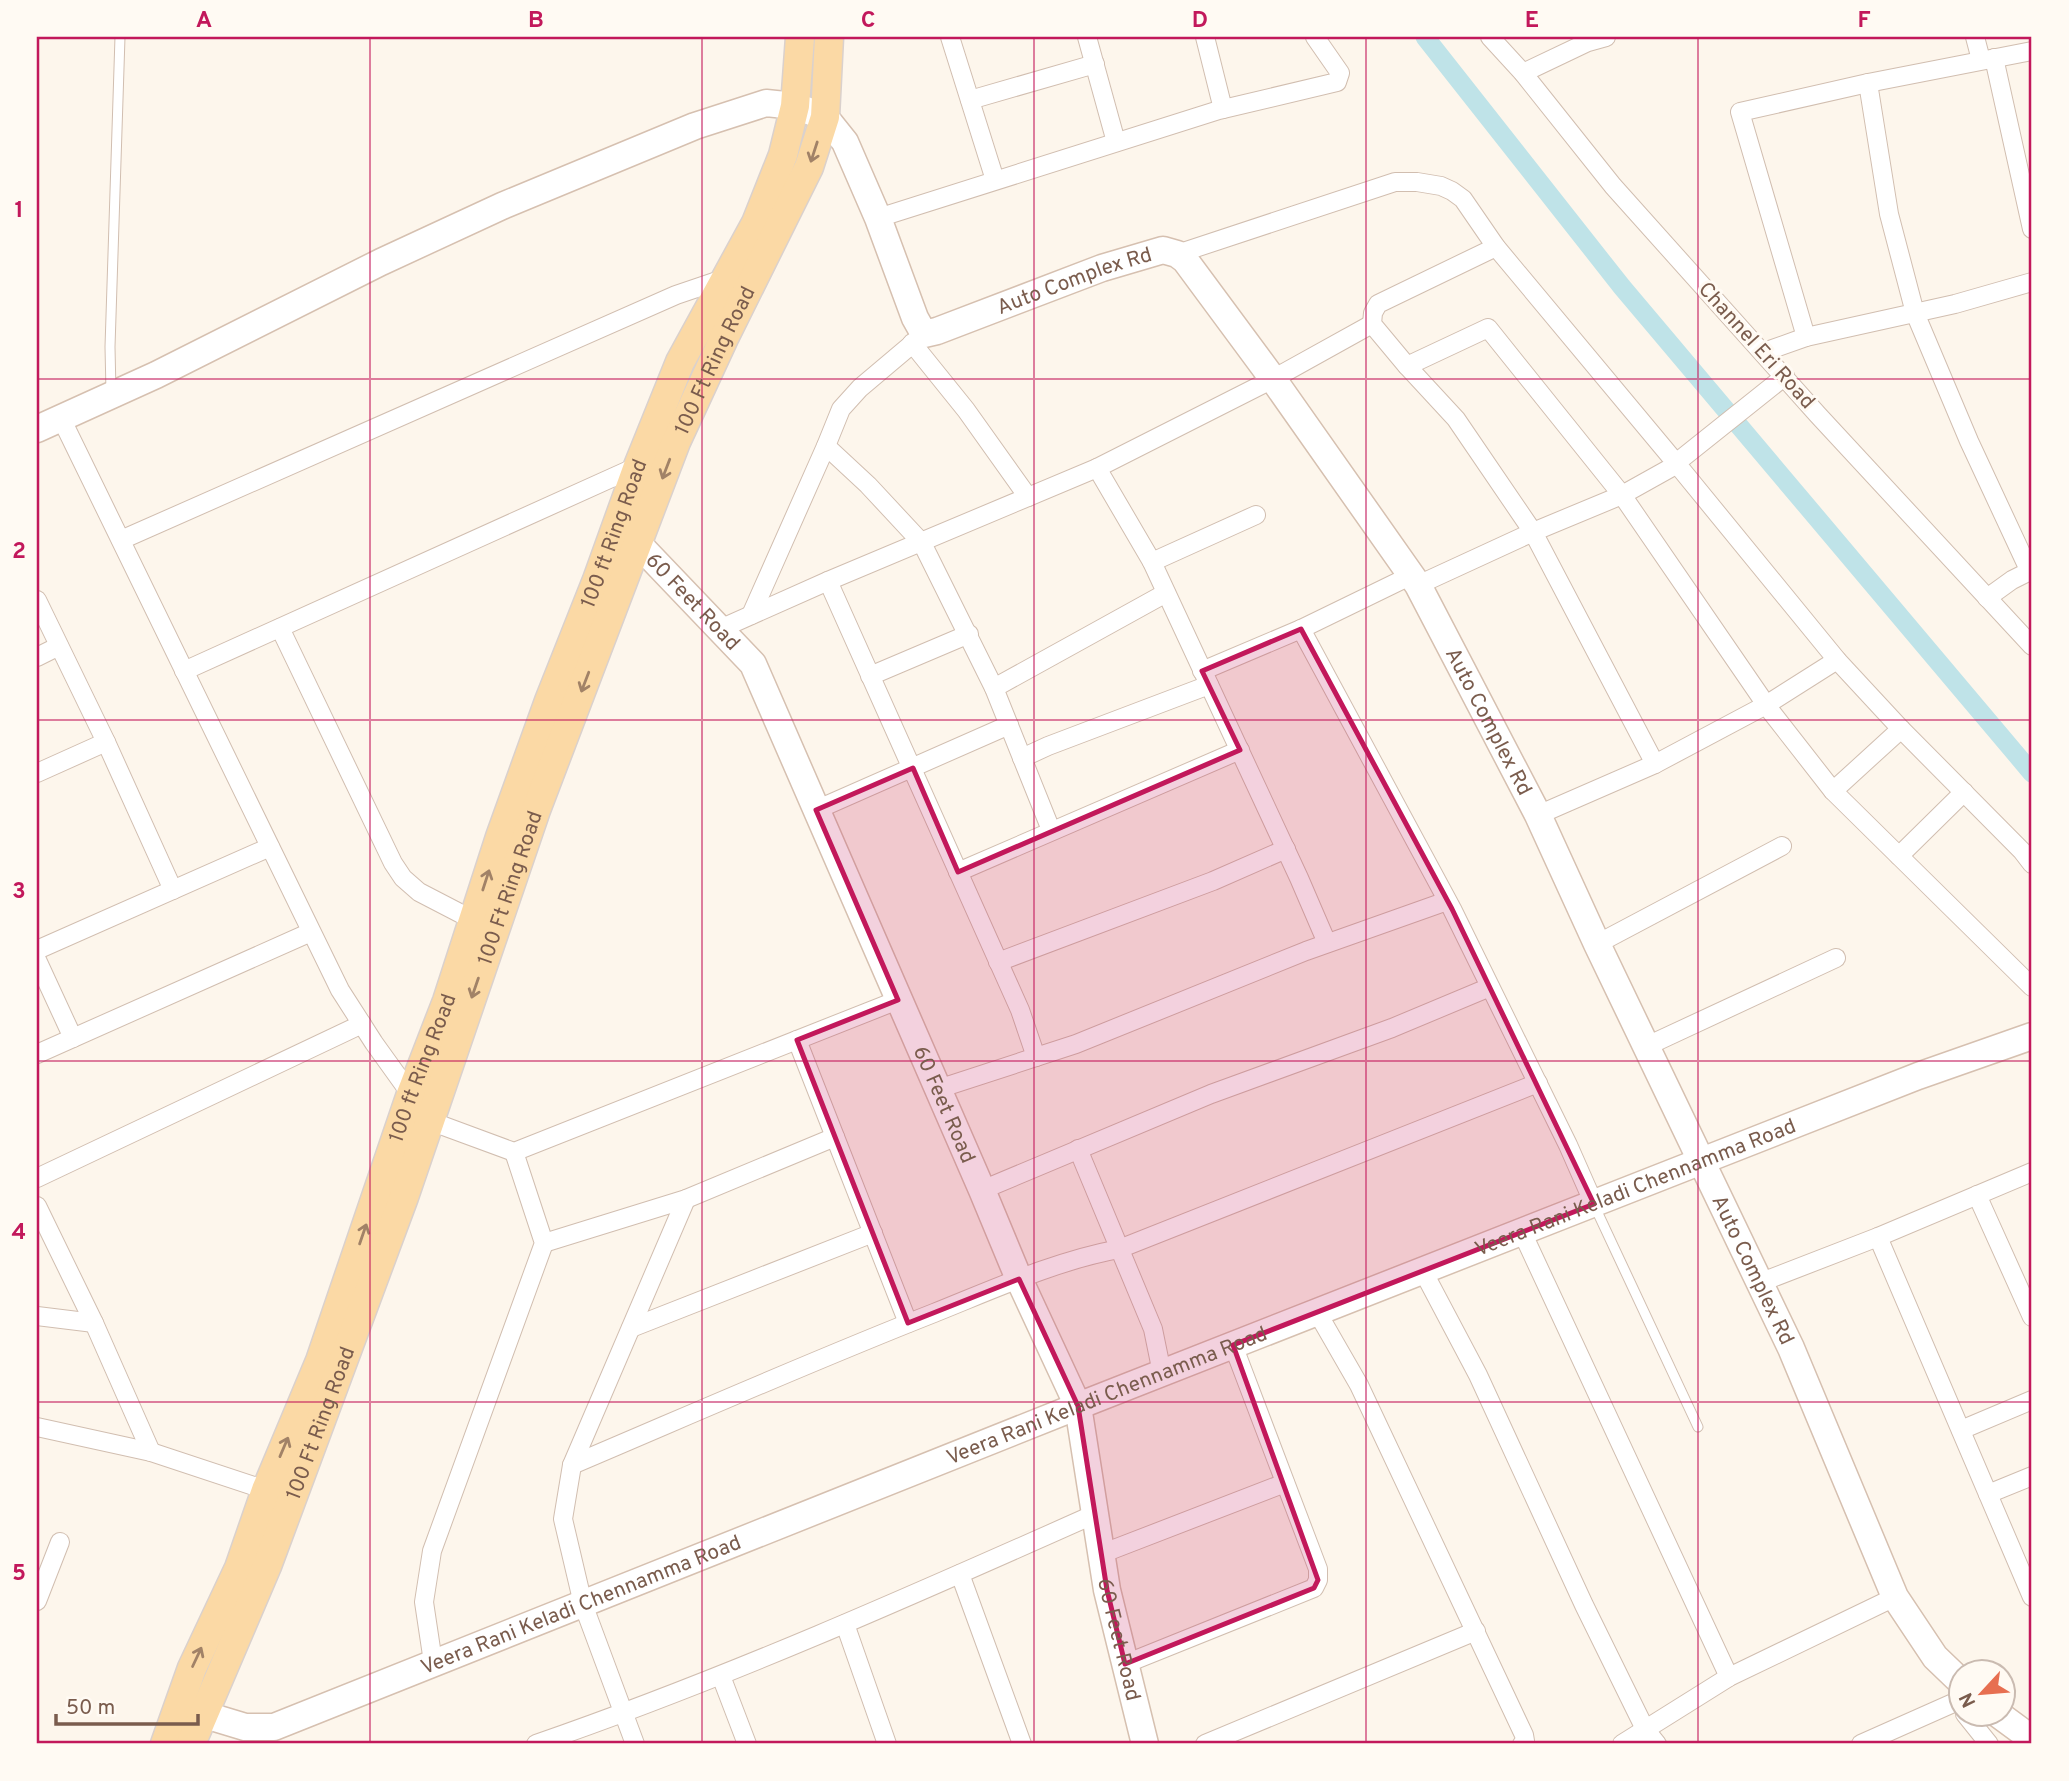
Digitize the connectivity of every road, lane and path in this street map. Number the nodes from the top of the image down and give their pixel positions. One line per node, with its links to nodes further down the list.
1 (120, 37): 36 (lane)
2 (800, 37): 17 (main road, 100 ft Ring Road)
3 (829, 37): 19 (main road, 100 Ft Ring Road)
4 (950, 37): 16 (street)
5 (1087, 37): 13 (street)
6 (1205, 37): 18 (street)
7 (1315, 37): 18 (street)
8 (1490, 37): 14 (street, Channel Eri Road)
9 (1606, 37): 14 (street)
10 (1975, 37): 12 (street)
11 (2032, 51): 12 (street)
12 (1987, 59): 15 (street); 23 (street)
13 (1095, 64): 16 (street); 20 (street)
14 (1523, 73): 32 (street, Channel Eri Road)
15 (1868, 83): 28 (street); 30 (street)
16 (970, 100): 21 (street)
17 (795, 106): 19 (street); 26 (main road, 100 ft Ring Road); 36 (street)
18 (1223, 109): 20 (street)
19 (825, 117): 22 (street); 49 (main road, 100 Ft Ring Road, one-way to 49)
20 (1116, 142): 21 (street)
21 (995, 180): 22 (street)
22 (878, 218): 31 (street)
23 (2032, 229)
24 (1496, 247): 25 (street); 29 (street); 40 (street)
25 (1178, 254): 31 (street, Auto Complex Rd); 35 (street, Auto Complex Rd)
26 (726, 278): 41 (main road, 100 ft Ring Road); 48 (street)
27 (2032, 282): 28 (street)
28 (1915, 313): 30 (street); 52 (street)
29 (1372, 324): 33 (street); 35 (street)
30 (1806, 337): 32 (street)
31 (918, 339): 39 (street); 44 (street)
32 (1764, 352): 34 (street, Channel Eri Road)
33 (1408, 366): 43 (street); 47 (street)
34 (1785, 376): 40 (street); 56 (street, Channel Eri Road)
35 (1273, 379): 42 (street); 53 (street, Auto Complex Rd)
36 (111, 395): 37 (street)
37 (61, 418): 38 (street); 48 (street)
38 (37, 429)
39 (826, 446): 50 (street); 58 (street)
40 (1676, 463): 43 (street); 66 (street)
41 (638, 466): 46 (main road, 100 ft Ring Road); 59 (street)
42 (1097, 468): 44 (street); 51 (street)
43 (1622, 495): 47 (street); 71 (street)
44 (1028, 497): 50 (street)
45 (1256, 515): 51 (street)
46 (617, 522): 49 (street, 60 Feet Road); 93 (main road, 100 ft Ring Road, one-way to 46)
47 (1533, 532): 53 (street); 77 (street)
48 (121, 540): 67 (street)
49 (638, 542): 60 (street, 60 Feet Road); 114 (main road, 100 Ft Ring Road, one-way to 114)
50 (922, 542): 54 (street); 62 (street)
51 (1152, 562): 55 (street)
52 (2031, 571): 56 (street)
53 (1415, 580): 61 (street); 83 (street, Auto Complex Rd)
54 (828, 581): 58 (street); 68 (street)
55 (1166, 593): 69 (street); 70 (street)
56 (1987, 598): 64 (street, Channel Eri Road)
57 (37, 600): 63 (street)
58 (751, 615): 60 (street)
59 (280, 628): 67 (street); 93 (street)
60 (719, 629): 82 (street, 60 Feet Road)
61 (1301, 629): 69 (street); 92 (street)
62 (969, 634): 68 (street); 70 (street)
63 (59, 646): 65 (street); 74 (street)
64 (2032, 646)
65 (37, 657)
66 (1837, 660): 71 (street); 73 (street)
67 (184, 671): 86 (street)
68 (870, 676): 78 (street)
69 (1206, 678): 75 (street); 76 (street)
70 (994, 688): 72 (street)
71 (1766, 705): 77 (street); 80 (street)
72 (1009, 726): 76 (street); 78 (street)
73 (1901, 729): 80 (street); 81 (street)
74 (106, 742): 79 (street); 91 (street)
75 (1240, 750): 84 (street); 87 (street)
76 (1022, 758): 84 (street)
77 (1655, 764): 83 (street)
78 (913, 768): 82 (street); 90 (street)
79 (37, 774)
80 (1833, 791): 88 (street)
81 (1964, 792): 88 (street); 89 (street)
82 (816, 810): 103 (street, 60 Feet Road)
83 (1538, 815): 96 (street, Auto Complex Rd)
84 (1052, 830): 90 (street)
85 (1782, 846): 96 (street)
86 (270, 847): 91 (street); 94 (street)
87 (1286, 849): 95 (street); 100 (street)
88 (1899, 856): 101 (street)
89 (2032, 864)
90 (958, 872): 100 (street)
91 (173, 890): 97 (street)
92 (1447, 901): 95 (street); 102 (street)
93 (473, 920): 113 (main road, 100 ft Ring Road)
94 (312, 932): 104 (street); 106 (street)
95 (1327, 943): 110 (street)
96 (1597, 944): 108 (street, Auto Complex Rd)
97 (37, 950)
98 (1836, 958): 108 (street)
99 (37, 960): 106 (street)
100 (998, 962): 110 (street)
101 (2032, 987)
102 (1490, 988): 111 (street); 116 (street)
103 (898, 1000): 107 (street); 112 (street, 60 Feet Road)
104 (362, 1024): 113 (street); 120 (street)
105 (2032, 1035): 118 (street, Veera Rani Keladi Chennamma Road)
106 (73, 1038): 109 (street)
107 (797, 1040): 115 (street); 117 (street)
108 (1647, 1046): 118 (street, Auto Complex Rd)
109 (37, 1054)
110 (1036, 1057): 112 (street)
111 (1538, 1083): 124 (street); 130 (street)
112 (938, 1089): 121 (street, 60 Feet Road)
113 (411, 1094): 114 (street); 152 (main road, 100 ft Ring Road, one-way to 113)
114 (430, 1121): 117 (street); 172 (main road, 100 Ft Ring Road)
115 (835, 1137): 123 (street); 127 (street)
116 (1078, 1149): 121 (street); 130 (street)
117 (514, 1152): 129 (street)
118 (1702, 1162): 124 (street, Veera Rani Keladi Chennamma Road); 133 (street, Auto Complex Rd)
119 (2032, 1172): 122 (street)
120 (37, 1178)
121 (982, 1190): 132 (street, 60 Feet Road)
122 (1977, 1195): 128 (street); 134 (street)
123 (686, 1199): 129 (street); 140 (street)
124 (1594, 1204): 126 (street, Veera Rani Keladi Chennamma Road); 146 (lane)
125 (37, 1206): 138 (street)
126 (1522, 1232): 131 (street, Veera Rani Keladi Chennamma Road); 170 (street)
127 (873, 1233): 139 (street); 140 (street)
128 (1878, 1237): 133 (street); 147 (street)
129 (544, 1244): 166 (street)
130 (1119, 1249): 132 (street); 142 (street)
131 (1423, 1271): 135 (street, Veera Rani Keladi Chennamma Road); 176 (street)
132 (1018, 1279): 139 (street); 144 (street, 60 Feet Road)
133 (1759, 1283): 160 (street, Auto Complex Rd)
134 (2025, 1283): 137 (street)
135 (1317, 1312): 141 (street, Veera Rani Keladi Chennamma Road); 165 (street)
136 (37, 1316): 138 (street)
137 (2032, 1317)
138 (94, 1323): 148 (street)
139 (908, 1323): 149 (street)
140 (631, 1328): 149 (street)
141 (1233, 1345): 142 (street, Veera Rani Keladi Chennamma Road); 151 (street)
142 (1162, 1373): 144 (street, Veera Rani Keladi Chennamma Road)
143 (2032, 1400): 147 (street)
144 (1078, 1406): 154 (street, 60 Feet Road); 163 (street, Veera Rani Keladi Chennamma Road)
145 (37, 1427): 148 (street)
146 (1698, 1427)
147 (1961, 1430): 153 (street)
148 (151, 1452): 152 (street)
149 (572, 1465): 163 (street)
150 (2032, 1476): 153 (street)
151 (1285, 1483): 157 (street); 167 (street)
152 (266, 1490): 172 (main road, 100 ft Ring Road, one-way to 152)
153 (1988, 1494): 158 (street)
154 (1095, 1514): 157 (street, 60 Feet Road); 159 (street)
155 (60, 1542): 162 (street)
156 (2032, 1548): 158 (street)
157 (1101, 1555): 167 (street, 60 Feet Road)
158 (2014, 1555): 161 (street)
159 (960, 1574): 164 (street); 184 (street)
160 (1895, 1597): 169 (street, Auto Complex Rd); 170 (street)
161 (2032, 1597)
162 (37, 1601)
163 (583, 1604): 166 (street, Veera Rani Keladi Chennamma Road); 173 (street)
164 (845, 1624): 168 (street); 183 (street)
165 (1476, 1631): 186 (street); 187 (street)
166 (433, 1662): 172 (street, Veera Rani Keladi Chennamma Road)
167 (1125, 1664): 185 (street, 60 Feet Road)
168 (721, 1676): 173 (street); 182 (street)
169 (1946, 1676)
170 (1729, 1677): 176 (street)
171 (1946, 1707): 190 (street)
172 (191, 1709): 178 (main road, 100 ft Ring Road); 179 (main road, 100 Ft Ring Road)
173 (624, 1714): 180 (street); 181 (street)
174 (1979, 1728): 191 (street)
175 (2016, 1728): 177 (street)
176 (1645, 1729): 188 (street); 189 (street)
177 (2032, 1740)
178 (165, 1744)
179 (191, 1744)
180 (536, 1744)
181 (635, 1744)
182 (747, 1744)
183 (887, 1744)
184 (1022, 1744)
185 (1145, 1744)
186 (1205, 1744)
187 (1522, 1744)
188 (1622, 1744)
189 (1657, 1744)
190 (1861, 1744)
191 (1989, 1744)

